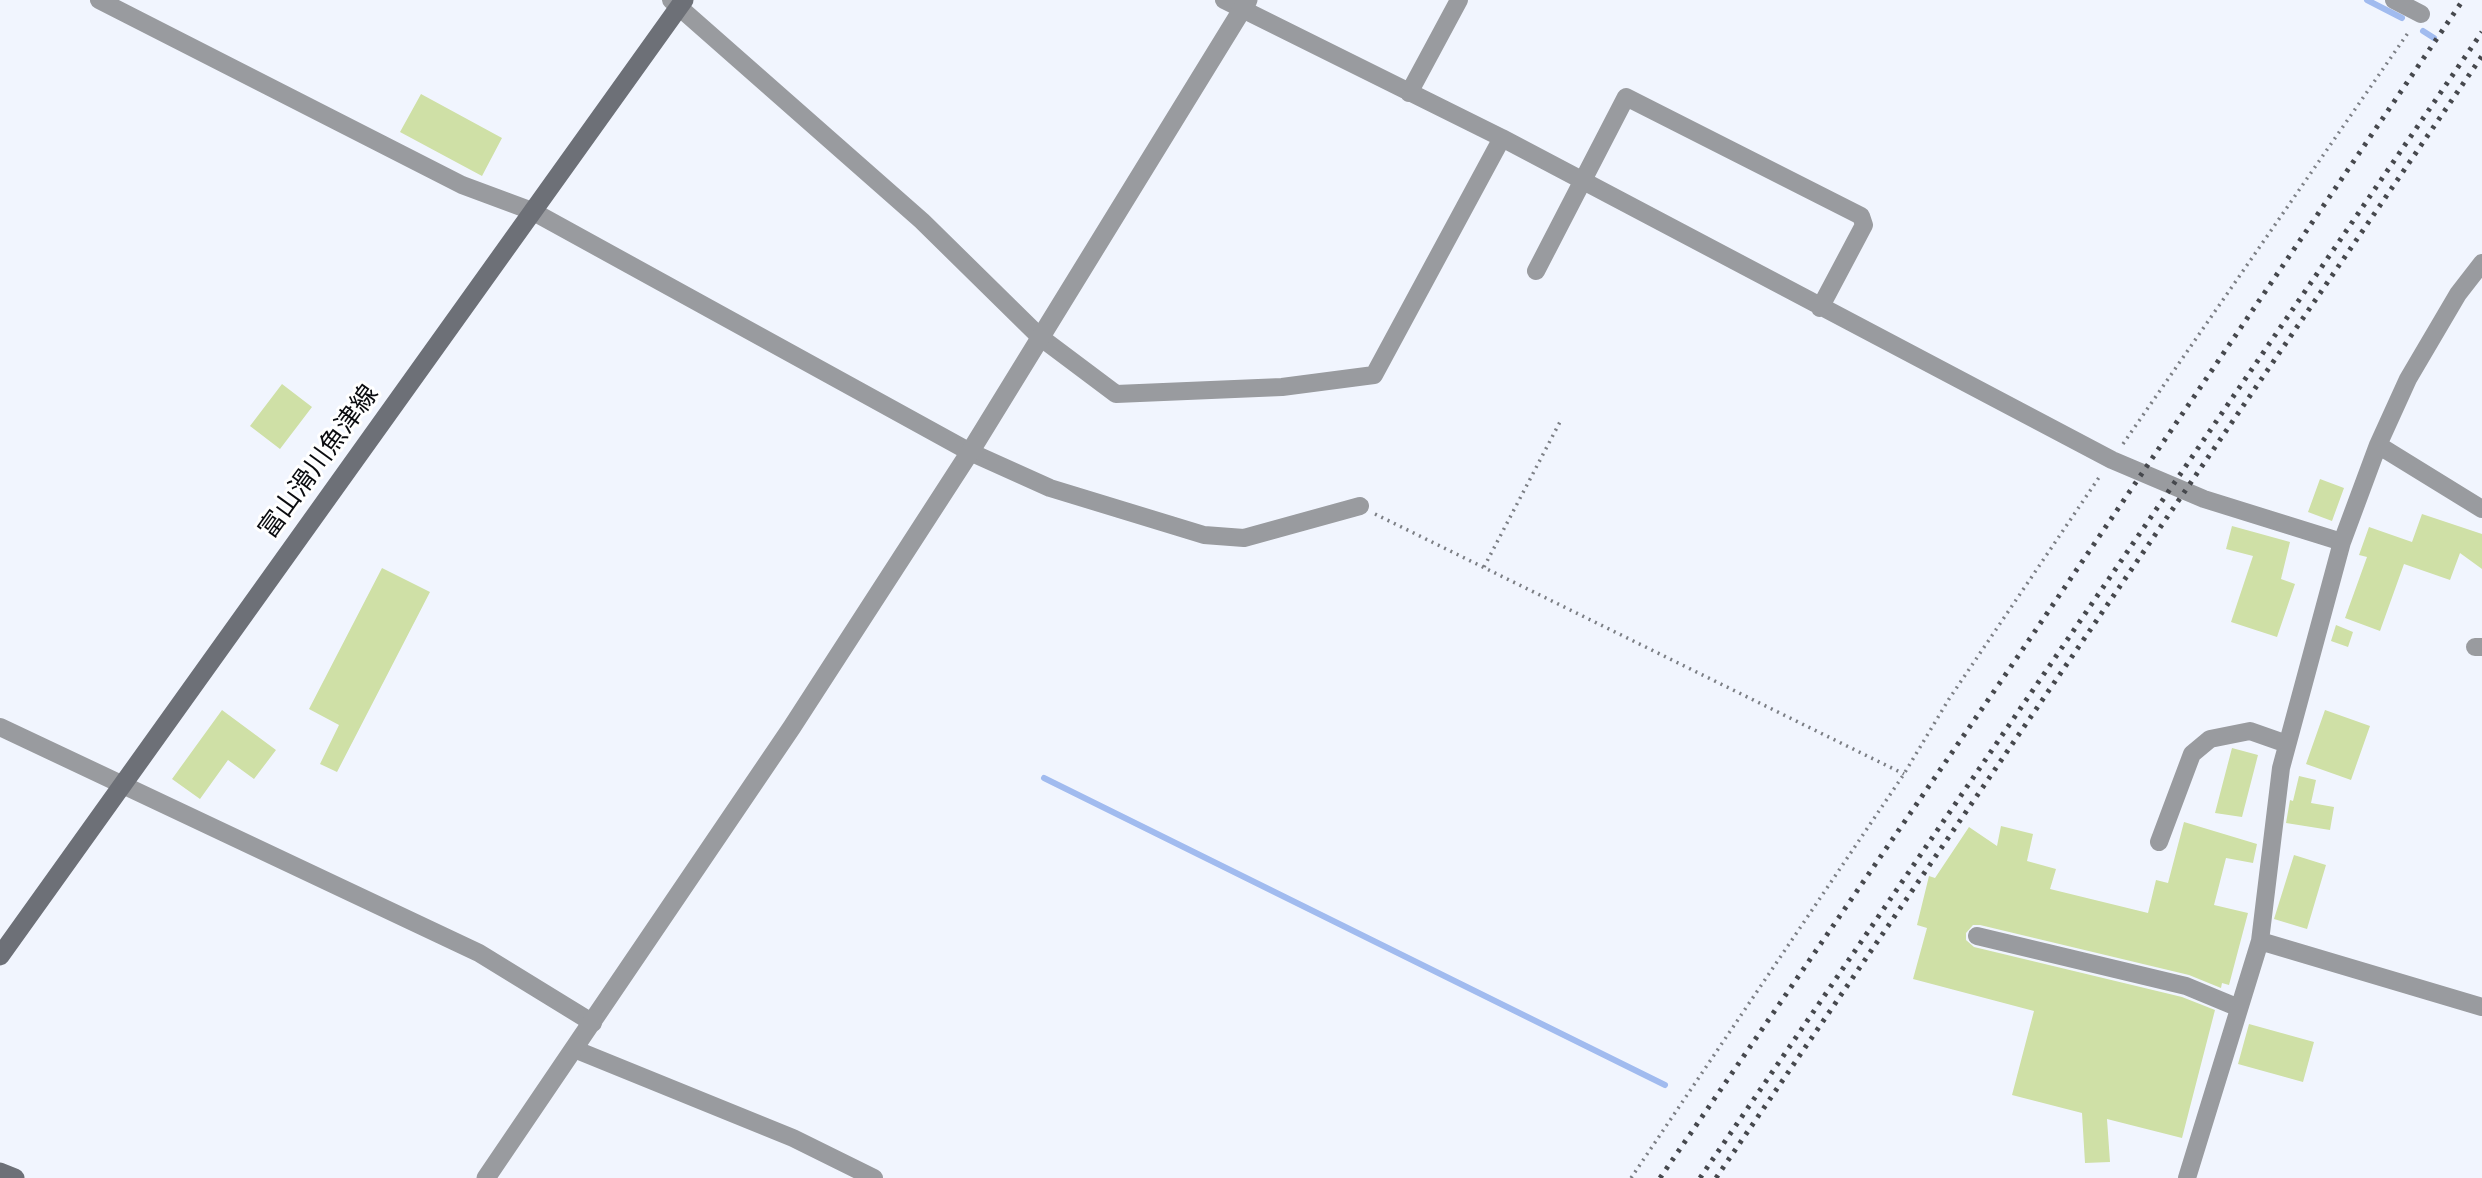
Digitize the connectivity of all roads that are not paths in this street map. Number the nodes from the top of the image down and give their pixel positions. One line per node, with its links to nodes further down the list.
1 (99, 0): 11 (street)
2 (1224, 0): 6 (street)
3 (1459, 0): 8 (street)
4 (2394, 0): 7 (street)
5 (678, 2): 11 (main road, 富山滑川魚津線); 15 (street)
6 (1245, 5): 8 (street); 15 (street)
7 (2421, 14)
8 (1409, 93): 9 (street)
9 (1502, 138): 10 (street); 15 (street)
10 (1582, 180): 13 (street); 14 (street); 14 (street)
11 (532, 211): 17 (street); 23 (main road, 富山滑川魚津線)
12 (2482, 263): 16 (street)
13 (1536, 271)
14 (1820, 308): 20 (street)
15 (1041, 337): 17 (street)
16 (2378, 446): 19 (street); 20 (street)
17 (970, 452): 18 (street); 30 (street)
18 (1360, 506)
19 (2482, 509)
20 (2342, 542): 22 (street)
21 (0, 727): 23 (street)
22 (2287, 744): 24 (street); 26 (street)
23 (122, 782): 27 (main road, 富山滑川魚津線); 30 (street)
24 (2160, 842)
25 (1977, 936): 29 (street)
26 (2260, 941): 28 (street); 29 (street)
27 (0, 956)
28 (2482, 1007)
29 (2239, 1008): 36 (street)
30 (593, 1023): 31 (street)
31 (574, 1049): 34 (street); 35 (street)
32 (0, 1172): 33 (main road)
33 (15, 1178)
34 (486, 1178)
35 (874, 1178)
36 (2187, 1178)

